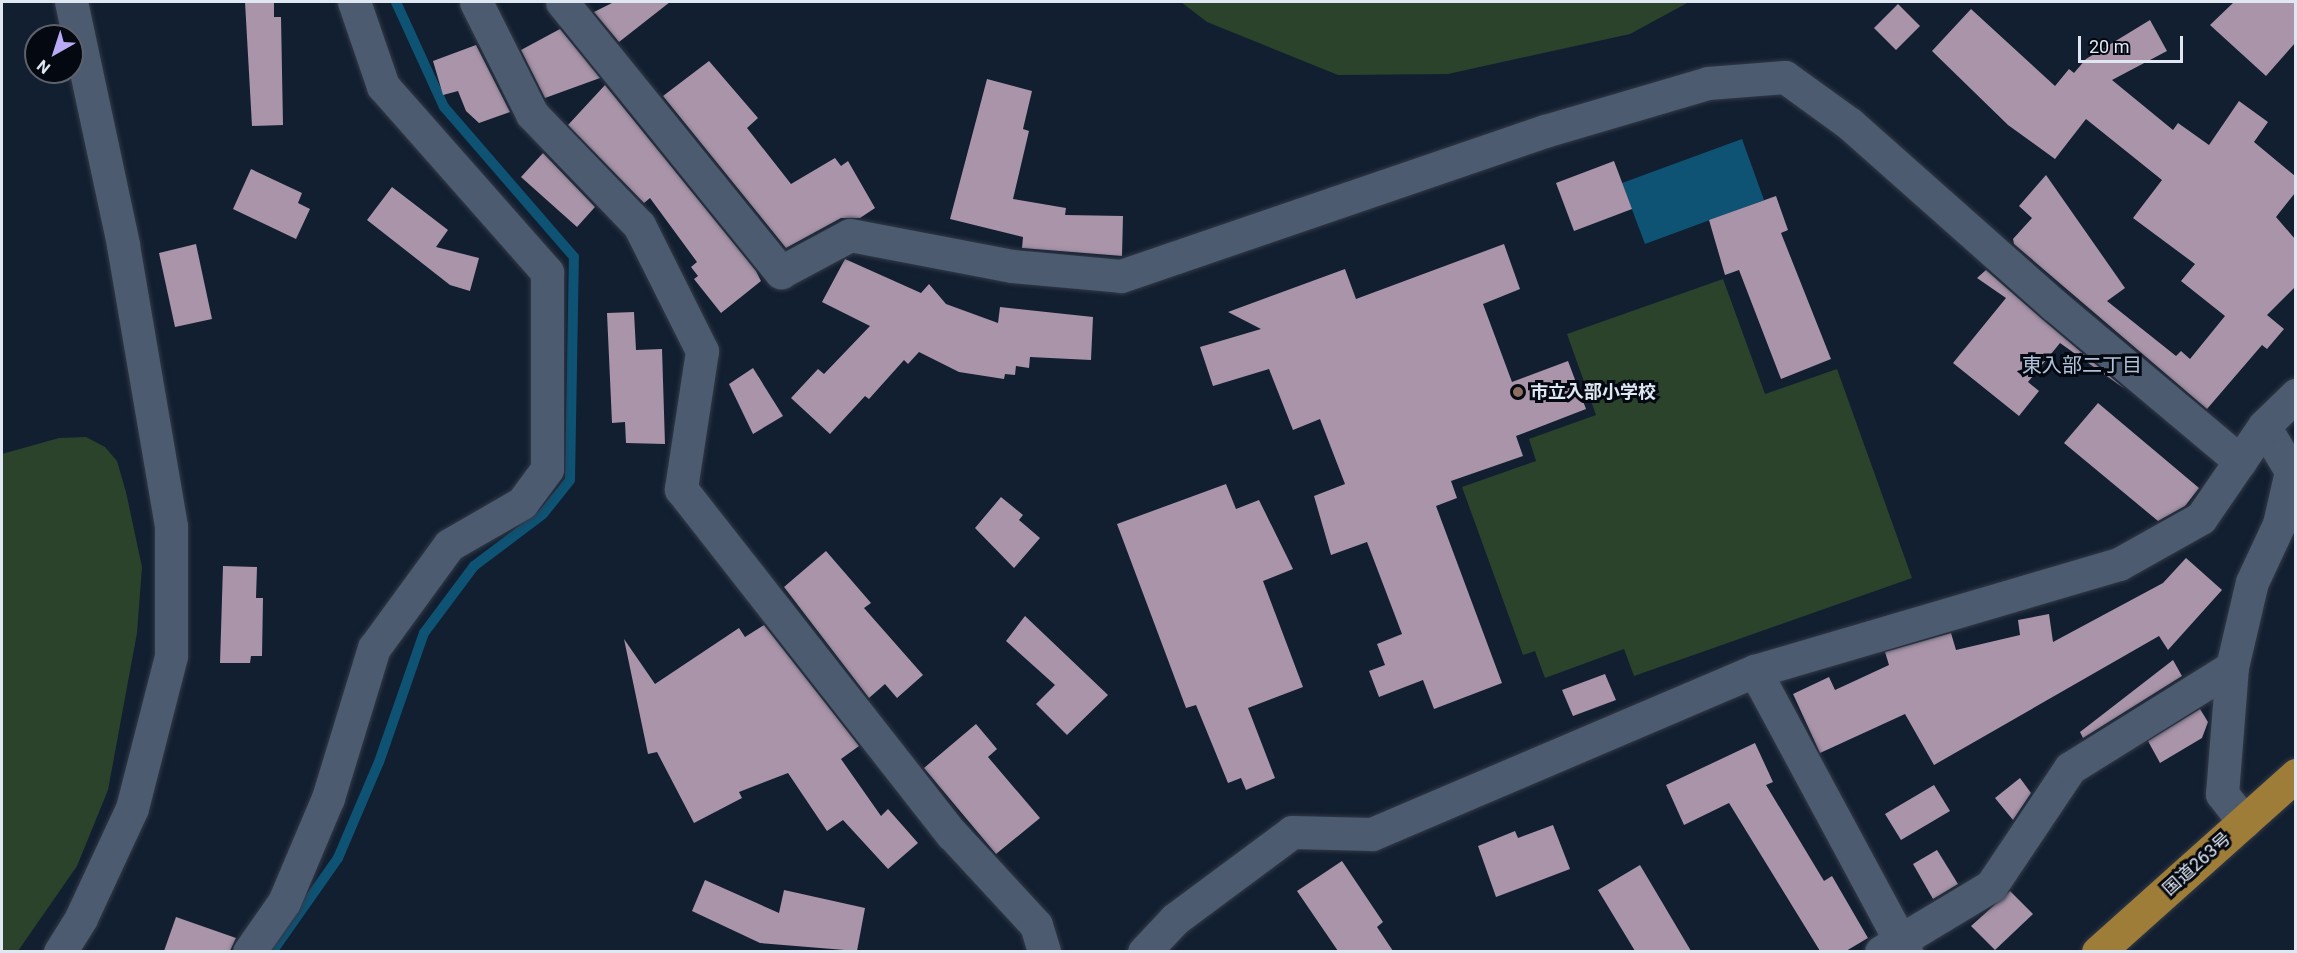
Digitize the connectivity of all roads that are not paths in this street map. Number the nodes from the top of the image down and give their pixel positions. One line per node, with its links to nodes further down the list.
1 (71, 2): 14 (street)
2 (354, 2): 15 (street)
3 (562, 2): 7 (street)
4 (484, 4): 16 (street)
5 (2295, 396): 6 (street)
6 (2265, 426): 7 (street); 8 (street)
7 (2240, 461): 9 (street)
8 (2232, 667): 11 (street); 12 (street)
9 (1755, 671): 12 (street); 17 (street)
10 (2295, 775): 11 (highway, 国道263号)
11 (2244, 822): 13 (highway, 国道263号)
12 (1895, 947)
13 (2106, 949)
14 (60, 951)
15 (249, 951)
16 (1044, 951)
17 (1144, 951)

